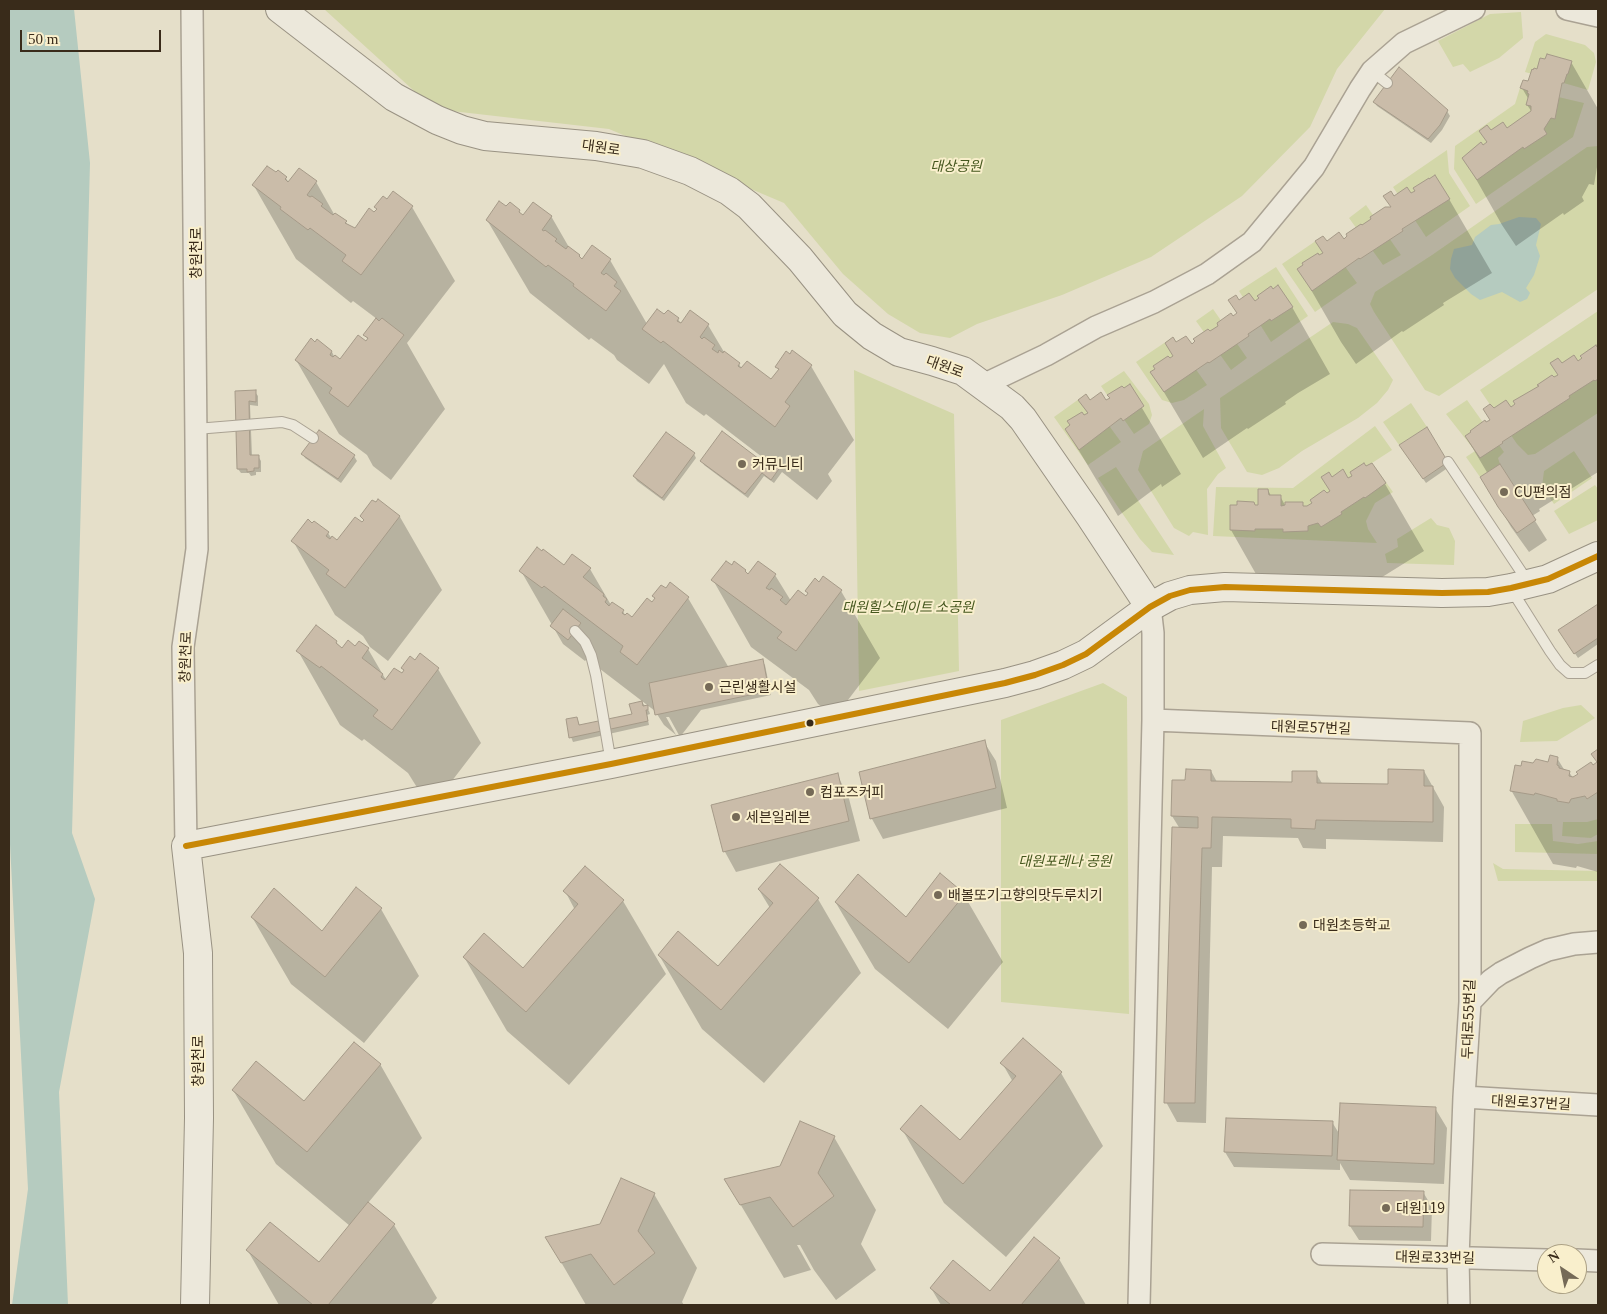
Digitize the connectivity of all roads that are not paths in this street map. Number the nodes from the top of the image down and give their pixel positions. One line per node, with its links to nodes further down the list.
1 (192, 9): 7 (street, 창원천로)
2 (280, 9): 6 (street, 대원로)
3 (1474, 9): 6 (street)
4 (1567, 9): 5 (street)
5 (1598, 16)
6 (982, 385): 12 (street, 대원로)
7 (196, 429): 8 (lane); 18 (street, 창원천로)
8 (313, 438)
9 (1448, 462): 11 (lane)
10 (1598, 556): 11 (street)
11 (1520, 586): 12 (street); 14 (lane)
12 (1150, 607): 15 (street); 17 (street)
13 (575, 631): 17 (lane)
14 (1598, 665)
15 (1153, 720): 16 (street, 대원로57번길); 27 (street)
16 (1470, 733): 20 (street, 두대로55번길)
17 (611, 764): 18 (street)
18 (186, 846): 26 (street, 창원천로)
19 (1598, 942): 20 (street)
20 (1470, 1002): 21 (street, 두대로55번길)
21 (1464, 1097): 22 (street, 대원로37번길); 24 (street, 두대로55번길)
22 (1598, 1105)
23 (1322, 1254): 24 (street, 대원로33번길)
24 (1458, 1258): 25 (street, 대원로33번길); 28 (street, 두대로55번길)
25 (1537, 1260)
26 (195, 1305)
27 (1140, 1305)
28 (1459, 1305)

